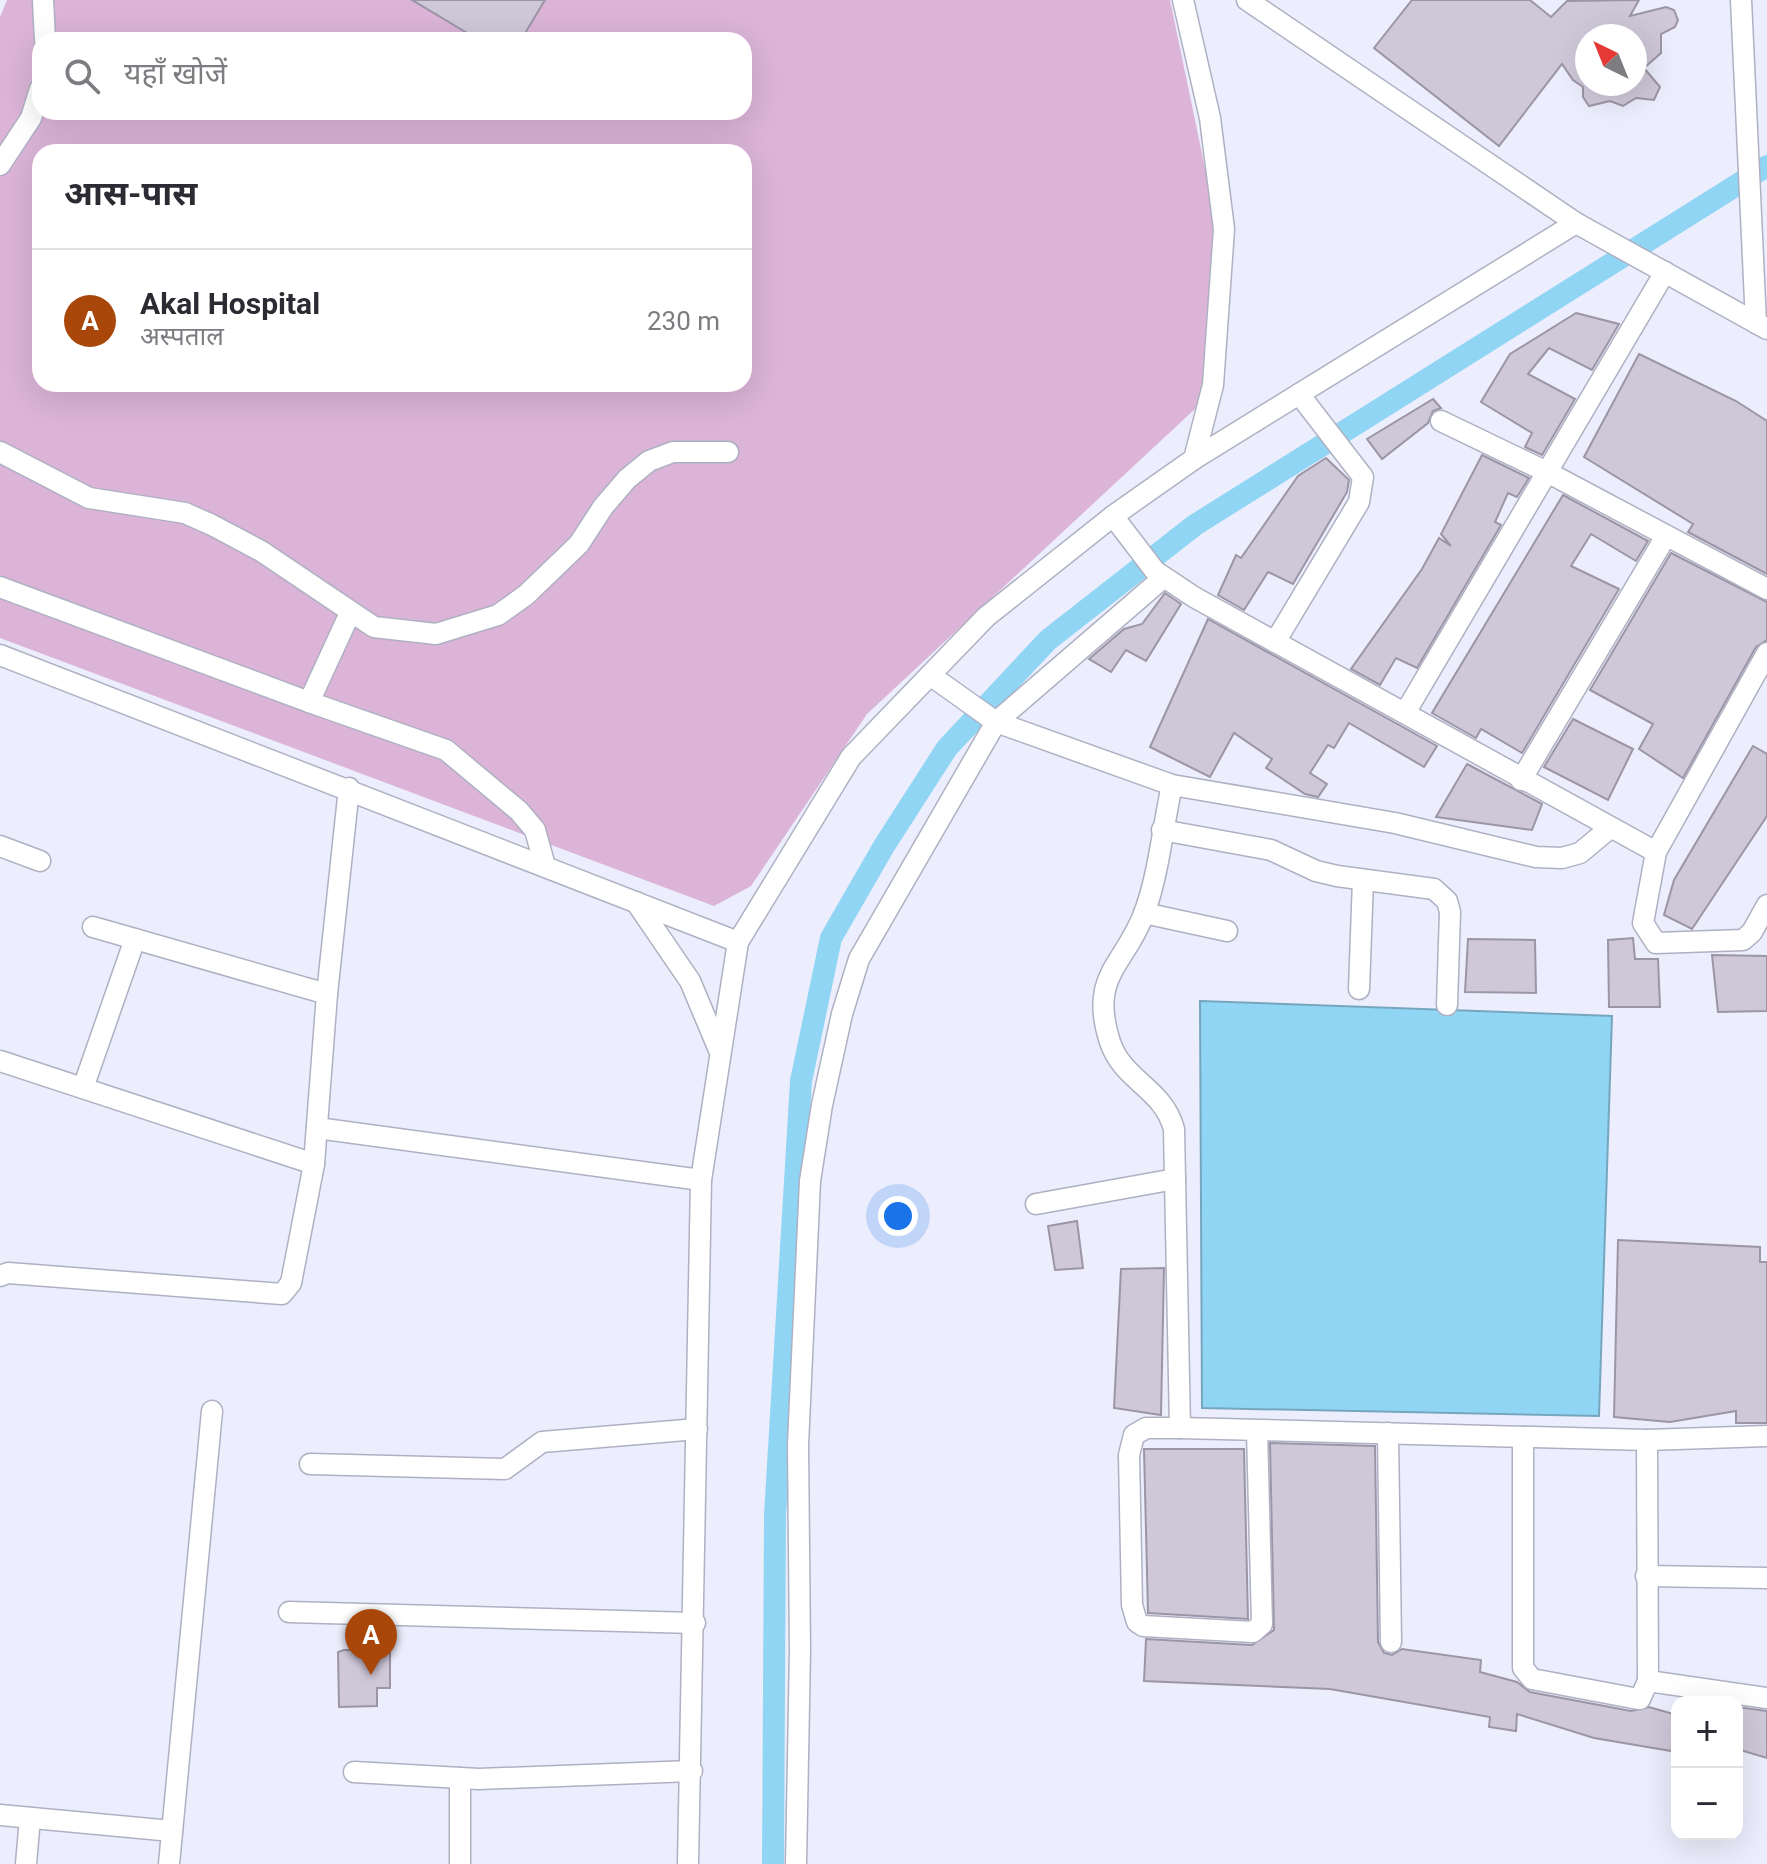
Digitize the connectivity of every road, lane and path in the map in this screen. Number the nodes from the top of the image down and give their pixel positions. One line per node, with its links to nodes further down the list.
1 (43, 0): 5 (street)
2 (1183, 0): 16 (street)
3 (1247, 0): 9 (street)
4 (1741, 0): 8 (street)
5 (45, 32)
6 (32, 115): 7 (street)
7 (0, 165)
8 (1759, 202): 11 (street)
9 (1576, 223): 10 (street); 12 (street)
10 (1665, 272): 11 (street); 17 (street)
11 (1761, 326)
12 (1299, 394): 16 (street); 24 (street)
13 (1441, 421): 17 (street)
14 (0, 452): 23 (street)
15 (728, 452): 23 (street)
16 (1194, 459): 18 (street)
17 (1547, 472): 19 (street); 29 (street)
18 (1113, 516): 20 (street); 27 (street)
19 (1666, 536): 22 (street); 31 (street)
20 (1159, 574): 24 (street); 30 (street)
21 (0, 587): 28 (street)
22 (1767, 589)
23 (350, 613): 28 (street)
24 (1275, 642): 29 (street)
25 (1767, 653): 37 (street)
26 (0, 655): 33 (street)
27 (930, 675): 30 (street); 47 (street)
28 (309, 702): 39 (street)
29 (1405, 713): 31 (street)
30 (990, 718): 32 (street); 86 (street)
31 (1521, 780): 34 (street)
32 (1172, 785): 34 (street); 35 (street)
33 (349, 788): 39 (street); 49 (street)
34 (1610, 828): 37 (street)
35 (1162, 830): 40 (street); 43 (street)
36 (0, 846): 38 (street)
37 (1656, 852): 42 (street)
38 (40, 861)
39 (545, 866): 41 (street)
40 (1363, 880): 48 (street); 50 (street)
41 (636, 902): 47 (street); 51 (street)
42 (1767, 905)
43 (1144, 913): 45 (street); 56 (street)
44 (93, 927): 46 (street)
45 (1227, 931)
46 (135, 939): 49 (street); 53 (street)
47 (738, 942): 51 (street)
48 (1359, 989)
49 (327, 994): 54 (street)
50 (1447, 1005)
51 (720, 1054): 57 (street)
52 (0, 1061): 53 (street)
53 (83, 1088): 55 (street)
54 (317, 1128): 55 (street); 57 (street)
55 (314, 1164): 59 (street)
56 (1175, 1179): 58 (street); 61 (street)
57 (701, 1180): 62 (street)
58 (1036, 1204)
59 (0, 1276)
60 (212, 1411): 81 (street)
61 (1180, 1428): 63 (street); 63 (street)
62 (697, 1429): 68 (street); 72 (street)
63 (1257, 1430): 64 (street)
64 (1388, 1433): 66 (street); 73 (street)
65 (1767, 1436): 67 (street)
66 (1523, 1437): 67 (street); 74 (street)
67 (1647, 1440): 69 (street)
68 (310, 1464)
69 (1646, 1576): 70 (street); 74 (street)
70 (1767, 1578)
71 (289, 1612): 72 (street)
72 (695, 1623): 76 (street)
73 (1391, 1642)
74 (1648, 1681): 75 (street)
75 (1767, 1698)
76 (692, 1771): 78 (street); 85 (street)
77 (354, 1772): 78 (street)
78 (460, 1778): 84 (street)
79 (0, 1815): 80 (street)
80 (30, 1818): 81 (street); 82 (street)
81 (172, 1831): 83 (street)
82 (26, 1864)
83 (169, 1864)
84 (460, 1864)
85 (688, 1864)
86 (796, 1864)

